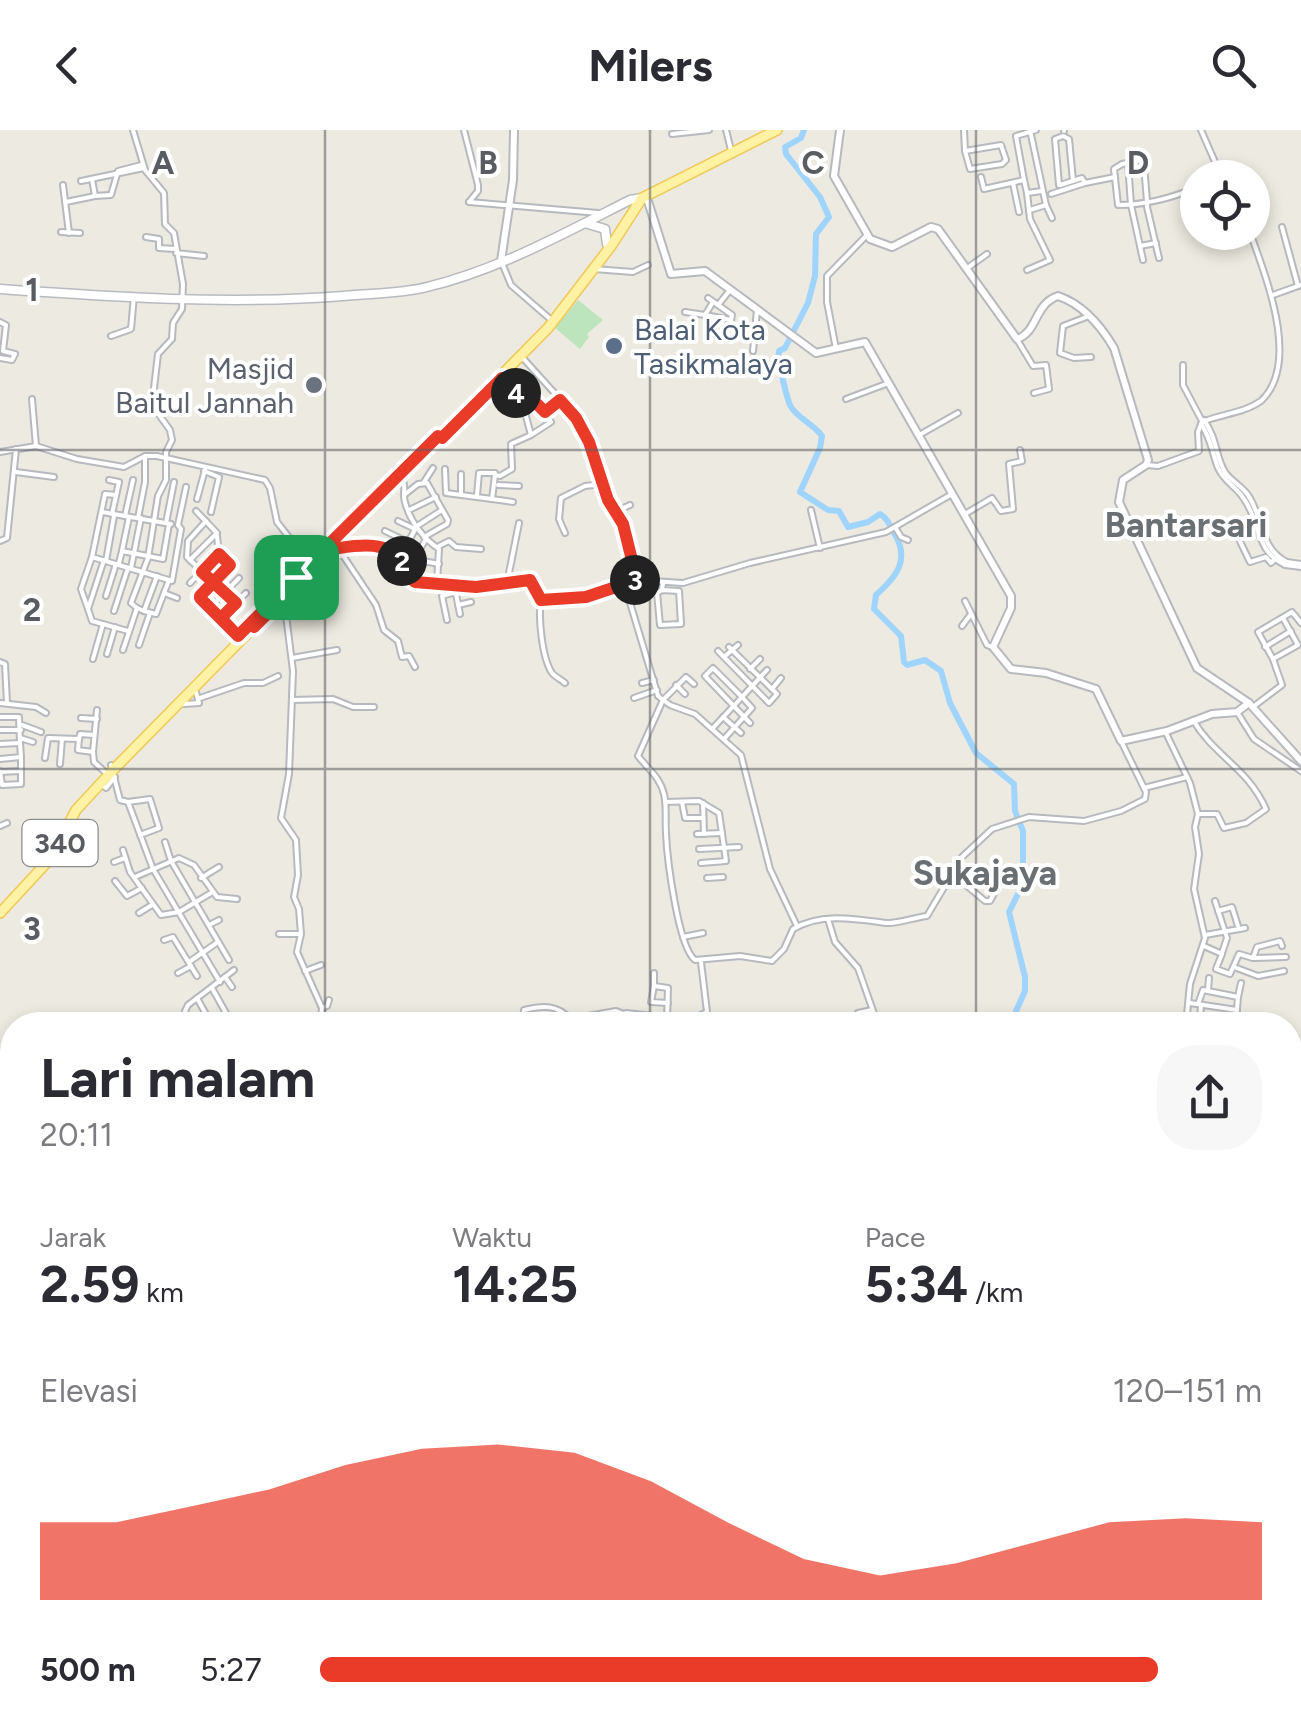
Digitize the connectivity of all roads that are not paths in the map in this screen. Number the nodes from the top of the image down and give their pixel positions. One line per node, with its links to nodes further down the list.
1 (134, 130): 19 (street)
2 (464, 130): 39 (street)
3 (514, 130): 39 (street)
4 (708, 130): 11 (street)
5 (726, 130): 14 (street)
6 (777, 130): 14 (main road)
7 (840, 130): 53 (street)
8 (964, 130): 13 (street)
9 (1032, 130): 15 (street); 17 (street)
10 (1201, 130): 16 (street)
11 (699, 131): 12 (street)
12 (672, 134)
13 (964, 151): 13 (street)
14 (731, 152): 35 (main road)
15 (1036, 160): 17 (street); 30 (street)
16 (1213, 160)
17 (1022, 162): 24 (street)
18 (1128, 162): 22 (street); 38 (street); 41 (street)
19 (144, 167): 20 (street); 59 (street)
20 (116, 175): 23 (street); 34 (street)
21 (980, 177): 27 (street)
22 (1114, 177): 28 (street); 41 (street)
23 (92, 179): 26 (street); 34 (street)
24 (1024, 180): 27 (street); 32 (street)
25 (1073, 180): 25 (street); 28 (street)
26 (81, 181)
27 (1013, 183): 37 (street)
28 (1085, 183): 33 (street)
29 (63, 185): 36 (street)
30 (1042, 190): 32 (street); 40 (street)
31 (1180, 192): 38 (street)
32 (1027, 193): 37 (street)
33 (1051, 194)
34 (95, 196): 36 (street)
35 (644, 196): 43 (main road); 44 (main road); 71 (street)
36 (66, 202): 51 (street)
37 (1028, 202): 42 (street)
38 (1147, 202): 41 (street); 55 (street)
39 (510, 205): 43 (street); 64 (street)
40 (1046, 205): 42 (street); 45 (street)
41 (1131, 205): 47 (street)
42 (1030, 210): 68 (street)
43 (602, 214): 48 (main road)
44 (630, 215): 56 (main road, 340); 66 (main road, 340)
45 (1052, 218)
46 (1125, 220): 47 (street)
47 (1134, 220): 57 (street)
48 (586, 224): 56 (main road); 64 (main road)
49 (1282, 227): 69 (street)
50 (61, 232): 51 (street)
51 (69, 233): 52 (street)
52 (80, 233)
53 (866, 234): 67 (street); 85 (street)
54 (146, 237): 59 (street)
55 (1156, 243): 57 (street); 62 (street)
56 (607, 244): 72 (main road, 340)
57 (1140, 246): 63 (street)
58 (1257, 250): 73 (street)
59 (176, 251): 61 (street); 75 (street)
60 (986, 254): 67 (street)
61 (204, 256)
62 (1159, 258)
63 (1143, 260)
64 (502, 261): 75 (main road); 81 (street)
65 (648, 265): 66 (street)
66 (594, 269): 72 (main road, 340)
67 (966, 269): 84 (street)
68 (1026, 270)
69 (1298, 286): 73 (street)
70 (0, 289): 74 (main road)
71 (730, 290): 76 (street); 77 (street)
72 (573, 293): 81 (main road, 340); 88 (main road, 340)
73 (1273, 295): 102 (street)
74 (134, 296): 75 (main road); 83 (street)
75 (182, 297): 114 (street)
76 (713, 302): 79 (street); 79 (street)
77 (757, 310): 85 (street); 87 (street)
78 (685, 312): 79 (street)
79 (705, 315)
80 (1089, 316): 84 (street); 89 (street); 115 (street)
81 (549, 318): 88 (main road, 340)
82 (0, 322): 86 (street)
83 (111, 336)
84 (1017, 339): 94 (street)
85 (836, 349): 93 (street)
86 (3, 351): 90 (street); 90 (street)
87 (753, 351)
88 (520, 355): 92 (main road); 96 (street); 105 (main road, 340)
89 (1091, 357)
90 (1, 358)
91 (1184, 366): 102 (street)
92 (502, 378): 98 (street); 105 (main road)
93 (886, 384): 97 (street); 106 (street)
94 (1034, 394)
95 (32, 399): 108 (street)
96 (560, 400): 99 (street); 131 (street)
97 (846, 400)
98 (524, 403): 99 (street); 101 (street)
99 (545, 412): 103 (street)
100 (958, 413): 106 (street)
101 (528, 419): 103 (street); 104 (street)
102 (1202, 422): 107 (street); 111 (street)
103 (539, 430): 104 (street)
104 (531, 434): 119 (street)
105 (440, 437): 125 (main road); 191 (main road, 340)
106 (917, 437): 135 (street)
107 (1214, 445): 111 (street); 163 (street)
108 (36, 446): 109 (street); 113 (street)
109 (16, 449): 112 (street); 121 (street)
110 (1020, 450): 153 (street)
111 (1199, 451): 115 (street)
112 (0, 452)
113 (145, 456): 114 (street); 155 (street)
114 (165, 457): 117 (street); 126 (street)
115 (1146, 465): 283 (street)
116 (432, 468): 129 (street)
117 (205, 469): 140 (street); 151 (street); 197 (street)
118 (445, 469): 134 (street)
119 (512, 469): 120 (street); 123 (street)
120 (521, 470)
121 (16, 472): 124 (street); 171 (street)
122 (460, 474): 134 (street)
123 (498, 475): 130 (street); 137 (street)
124 (54, 477)
125 (403, 477): 129 (street); 138 (street); 174 (main road)
126 (172, 478): 156 (street); 159 (street)
127 (108, 480): 136 (street)
128 (133, 480): 154 (street)
129 (422, 483): 138 (street); 139 (street)
130 (496, 484): 132 (street); 141 (street)
131 (602, 484): 150 (street); 167 (street)
132 (519, 486)
133 (186, 487): 161 (street)
134 (461, 494): 137 (street)
135 (952, 494): 153 (street); 164 (street)
136 (116, 495): 144 (street); 145 (street)
137 (477, 495): 141 (street)
138 (403, 497): 146 (street)
139 (436, 497): 146 (street); 147 (street)
140 (197, 499)
141 (492, 500): 142 (street)
142 (513, 502)
143 (630, 505): 150 (street)
144 (113, 506): 145 (street); 152 (street)
145 (102, 508): 152 (street); 181 (street)
146 (409, 510): 162 (street)
147 (442, 510): 162 (street); 169 (street)
148 (812, 510): 175 (street)
149 (196, 511): 157 (street)
150 (616, 511): 200 (street)
151 (212, 512)
152 (113, 514): 154 (street); 184 (street)
153 (965, 514): 245 (street)
154 (127, 516): 155 (street); 177 (street)
155 (139, 518): 156 (street); 179 (street)
156 (154, 521): 159 (street); 183 (street)
157 (206, 521): 166 (street); 185 (street)
158 (398, 521): 162 (street)
159 (168, 523): 161 (street); 183 (street)
160 (519, 523): 203 (street)
161 (178, 525): 199 (street)
162 (414, 526): 169 (street); 172 (street)
163 (1259, 527): 187 (street); 190 (street)
164 (893, 528): 170 (street); 175 (street)
165 (384, 531): 172 (street)
166 (217, 533): 180 (street); 185 (street)
167 (565, 533)
168 (1236, 533): 187 (street)
169 (425, 538): 173 (street); 178 (street)
170 (908, 540)
171 (0, 541)
172 (408, 542): 182 (street)
173 (438, 546): 176 (street); 189 (street)
174 (336, 547): 182 (street); 191 (main road, 340); 257 (street)
175 (820, 548): 204 (street)
176 (482, 550)
177 (122, 551): 179 (street); 188 (street)
178 (419, 552)
179 (134, 554): 183 (street); 193 (street)
180 (219, 554): 195 (street); 201 (street)
181 (92, 556): 184 (street); 221 (street)
182 (400, 557): 202 (street)
183 (148, 558): 194 (street)
184 (105, 560): 188 (street); 221 (street)
185 (190, 560): 195 (street)
186 (424, 560): 189 (street)
187 (1274, 560): 190 (street)
188 (118, 564): 193 (street); 213 (street)
189 (438, 564): 202 (street)
190 (1286, 564): 192 (street)
191 (311, 566): 197 (main road, 340); 215 (main road, 340)
192 (1301, 566)
193 (130, 568): 194 (street); 224 (street)
194 (143, 571): 196 (street); 222 (street)
195 (202, 572): 201 (street); 205 (street)
196 (157, 576): 199 (street); 225 (street)
197 (296, 577): 233 (main road, 340)
198 (239, 578): 211 (street)
199 (169, 580): 209 (street)
200 (637, 580): 204 (street); 206 (street)
201 (213, 582): 211 (street); 223 (street)
202 (437, 582): 207 (street)
203 (507, 583): 207 (street); 216 (street)
204 (664, 583): 208 (street)
205 (190, 584)
206 (625, 586): 216 (street); 265 (street)
207 (470, 587): 210 (street)
208 (662, 590): 208 (street)
209 (164, 592): 214 (street); 225 (street)
210 (456, 592): 220 (street); 230 (street)
211 (224, 593): 219 (street); 223 (street)
212 (246, 593): 219 (street)
213 (106, 596)
214 (177, 598)
215 (283, 598): 233 (main road, 340); 251 (street)
216 (541, 600): 266 (street)
217 (964, 601): 227 (street)
218 (471, 602): 220 (street)
219 (236, 603): 228 (street)
220 (458, 605): 226 (street)
221 (88, 608): 232 (street)
222 (137, 608): 225 (street); 237 (street)
223 (210, 608): 228 (street)
224 (114, 611)
225 (147, 612): 241 (street)
226 (460, 614)
227 (971, 614): 234 (street); 245 (street)
228 (221, 618): 238 (street)
229 (1283, 618): 231 (street); 236 (street); 244 (street)
230 (447, 620)
231 (1301, 623)
232 (103, 624): 235 (street); 240 (street)
233 (253, 625): 238 (main road, 340); 270 (main road, 340)
234 (962, 626)
235 (115, 627): 237 (street); 243 (street)
236 (1291, 631): 239 (street); 244 (street)
237 (129, 632): 247 (street)
238 (238, 636): 282 (main road, 340)
239 (1298, 639): 255 (street)
240 (97, 643): 243 (street); 253 (street)
241 (140, 645)
242 (738, 645): 246 (street)
243 (109, 647): 250 (street)
244 (1265, 647): 255 (street)
245 (993, 648): 310 (street)
246 (731, 649): 252 (street); 259 (street)
247 (123, 650)
248 (337, 650): 251 (street)
249 (718, 651): 252 (street)
250 (107, 654)
251 (292, 658): 279 (street)
252 (723, 658): 258 (street); 271 (street)
253 (93, 659)
254 (760, 659): 259 (street)
255 (1273, 660): 283 (street)
256 (0, 662): 261 (street)
257 (414, 667)
258 (713, 668): 276 (street); 284 (street)
259 (750, 669): 263 (street)
260 (767, 670): 263 (street)
261 (3, 676): 273 (street)
262 (278, 676): 277 (street)
263 (760, 678): 271 (street); 272 (street)
264 (781, 678): 272 (street)
265 (654, 680): 267 (street); 274 (street)
266 (565, 683)
267 (642, 683)
268 (694, 684): 269 (street)
269 (676, 685): 275 (street); 280 (street)
270 (194, 688): 277 (street); 282 (main road, 340)
271 (751, 688): 272 (street); 276 (street)
272 (772, 688)
273 (3, 689): 281 (street)
274 (656, 690): 278 (street); 280 (street)
275 (685, 694)
276 (742, 697): 284 (street); 286 (street)
277 (200, 698): 282 (street)
278 (634, 698)
279 (292, 700): 285 (street); 374 (street)
280 (663, 700): 299 (street); 329 (street)
281 (4, 703): 289 (street)
282 (176, 704): 321 (main road, 340)
283 (1251, 705): 288 (street); 317 (street)
284 (733, 706): 291 (street); 294 (street)
285 (374, 707)
286 (752, 708): 290 (street); 294 (street)
287 (97, 710): 295 (street)
288 (1238, 712): 296 (street); 322 (street)
289 (46, 713)
290 (759, 714)
291 (723, 716): 299 (street); 300 (street)
292 (0, 718): 298 (street)
293 (81, 718): 295 (street)
294 (744, 718): 297 (street); 300 (street)
295 (97, 719): 305 (street)
296 (1194, 720): 302 (street); 331 (street)
297 (750, 723)
298 (21, 727): 301 (street); 303 (street); 309 (street)
299 (713, 728): 306 (street)
300 (735, 728): 304 (street); 306 (street)
301 (0, 730)
302 (1165, 731): 310 (street); 323 (street)
303 (41, 732)
304 (741, 733)
305 (95, 735): 308 (street); 313 (street)
306 (725, 738): 370 (street)
307 (62, 739): 308 (street); 315 (street); 318 (street)
308 (78, 739): 313 (street)
309 (20, 741): 311 (street); 312 (street); 314 (street)
310 (1121, 741): 325 (street)
311 (32, 742)
312 (0, 744)
313 (93, 752): 321 (street)
314 (21, 756): 316 (street); 319 (street)
315 (45, 758)
316 (0, 759)
317 (1301, 762)
318 (60, 764)
319 (22, 770): 320 (street); 324 (street)
320 (0, 771): 324 (street)
321 (111, 771): 327 (street); 363 (main road, 340); 363 (main road, 340)
322 (1301, 771)
323 (1187, 777): 325 (street); 331 (street)
324 (2, 785): 326 (street)
325 (1144, 788): 350 (street)
326 (1, 795)
327 (128, 802): 338 (street); 338 (street)
328 (703, 803): 330 (street); 332 (street); 335 (street)
329 (665, 804): 330 (street); 376 (street)
330 (683, 804): 332 (street)
331 (1198, 814): 375 (street)
332 (703, 818): 337 (street)
333 (7, 823): 334 (street)
334 (0, 826)
335 (722, 833): 337 (street); 340 (street)
336 (697, 834): 337 (street)
337 (704, 834)
338 (140, 835): 351 (street)
339 (165, 842): 345 (street)
340 (725, 847): 341 (street); 342 (street); 348 (street)
341 (739, 847)
342 (699, 849)
343 (123, 850): 344 (street)
344 (125, 858): 346 (street); 353 (street)
345 (170, 861): 351 (street); 354 (street); 361 (street)
346 (114, 862)
347 (701, 863): 348 (street)
348 (712, 863): 356 (street)
349 (219, 866): 354 (street)
350 (956, 866): 352 (street); 367 (street)
351 (153, 869): 353 (street); 366 (street)
352 (964, 873): 352 (street)
353 (136, 877): 357 (street)
354 (202, 878): 358 (street)
355 (114, 881): 357 (street)
356 (716, 886)
357 (142, 888): 362 (street)
358 (212, 894): 359 (street); 361 (street)
359 (237, 899)
360 (1215, 901): 364 (street)
361 (195, 902): 366 (street); 369 (street)
362 (152, 905): 365 (street); 366 (street)
363 (0, 909)
364 (1218, 911): 371 (street); 371 (street)
365 (139, 912)
366 (178, 912): 382 (street)
367 (828, 919): 370 (street); 415 (street)
368 (219, 920): 369 (street)
369 (209, 925): 378 (street)
370 (796, 926): 388 (street)
371 (1224, 932): 375 (street); 384 (street)
372 (703, 933): 376 (street)
373 (279, 934): 374 (street)
374 (301, 934): 393 (street)
375 (1205, 935): 379 (street)
376 (683, 937): 388 (street)
377 (164, 940): 381 (street)
378 (219, 942): 382 (street); 387 (street)
379 (1204, 946): 384 (street); 411 (street)
380 (1282, 946): 386 (street)
381 (180, 950): 383 (street); 389 (street)
382 (204, 952): 389 (street); 400 (street)
383 (174, 954)
384 (1222, 954): 391 (street)
385 (1286, 957): 386 (street)
386 (1252, 958): 391 (street)
387 (228, 960)
388 (701, 960): 424 (street)
389 (190, 964): 395 (street); 397 (street)
390 (321, 965): 393 (street)
391 (1234, 967): 394 (street)
392 (234, 970): 398 (street)
393 (306, 971): 413 (street)
394 (1284, 971)
395 (178, 973)
396 (654, 973): 402 (street)
397 (197, 976)
398 (226, 977): 400 (street); 403 (street)
399 (1210, 978): 405 (street)
400 (220, 982): 404 (street)
401 (1241, 984): 407 (street)
402 (654, 986): 410 (street); 410 (street)
403 (232, 987)
404 (212, 988): 408 (street); 419 (street)
405 (1208, 990): 406 (street); 412 (street)
406 (1230, 995): 407 (street); 414 (street)
407 (1238, 997): 416 (street)
408 (197, 998): 417 (street); 418 (street)
409 (328, 1000): 413 (street)
410 (668, 1002): 423 (street)
411 (1190, 1003): 412 (street); 426 (street)
412 (1200, 1004): 414 (street); 427 (street)
413 (322, 1008): 420 (street)
414 (1228, 1009): 416 (street)
415 (872, 1010): 425 (street)
416 (1236, 1010)
417 (187, 1012)
418 (205, 1012)
419 (225, 1012)
420 (322, 1012)
421 (524, 1012): 422 (street)
422 (564, 1012)
423 (667, 1012)
424 (706, 1012)
425 (863, 1012)
426 (1188, 1012)
427 (1200, 1012)

